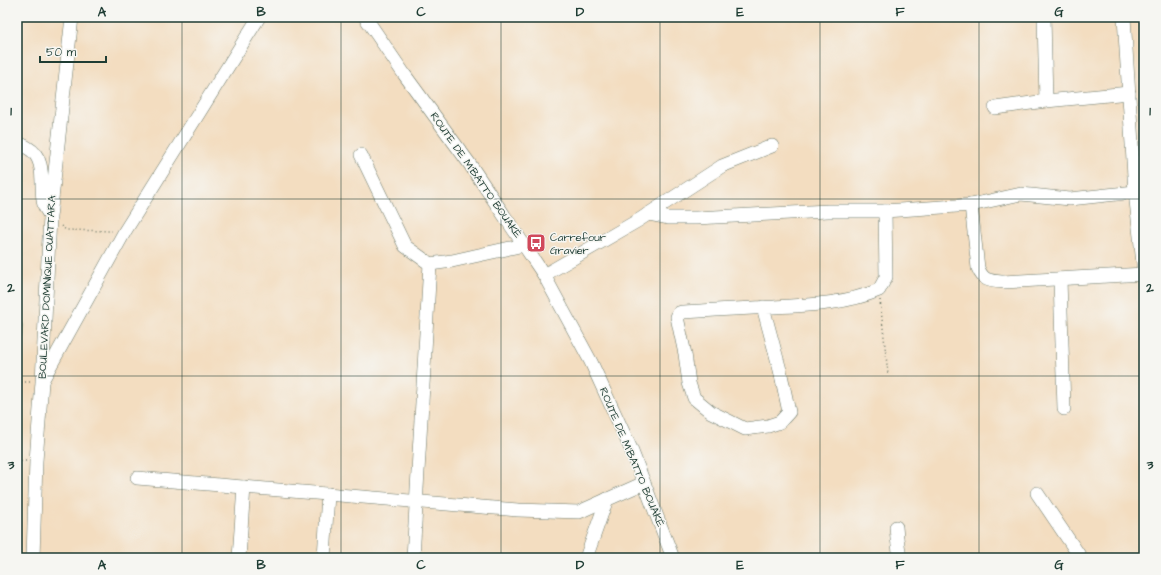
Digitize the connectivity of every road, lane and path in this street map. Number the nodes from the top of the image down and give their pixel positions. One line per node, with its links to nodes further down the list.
1 (72, 17): 16 (street, BOULEVARD DOMINIQUE OUATTARA)
2 (259, 17): 17 (street)
3 (364, 17): 18 (street, ROUTE DE M'BATTO BOUAKÉ)
4 (1044, 17): 7 (street)
5 (1124, 17): 6 (street)
6 (1129, 93): 7 (street); 12 (street)
7 (1046, 101): 8 (street)
8 (995, 108)
9 (17, 144): 16 (street)
10 (772, 146): 15 (street)
11 (361, 155): 19 (street)
12 (1135, 192): 13 (street); 20 (street)
13 (971, 205): 14 (street); 22 (street)
14 (885, 212): 15 (street); 23 (street)
15 (648, 214): 21 (street)
16 (50, 217): 17 (path); 27 (street, BOULEVARD DOMINIQUE OUATTARA)
17 (125, 232): 27 (street)
18 (524, 245): 19 (street); 21 (street, ROUTE DE M'BATTO BOUAKÉ)
19 (430, 264): 35 (street)
20 (1144, 273): 22 (street)
21 (544, 275): 30 (street, ROUTE DE M'BATTO BOUAKÉ)
22 (1060, 279): 28 (street)
23 (879, 290): 24 (street); 25 (path)
24 (763, 307): 24 (street)
25 (888, 374)
26 (17, 382): 27 (path)
27 (42, 382): 37 (street, BOULEVARD DOMINIQUE OUATTARA)
28 (1064, 409)
29 (137, 478): 31 (street)
30 (644, 483): 34 (street); 42 (street, ROUTE DE M'BATTO BOUAKÉ)
31 (244, 487): 33 (street); 38 (street)
32 (1037, 493): 44 (street)
33 (328, 494): 35 (street); 39 (street)
34 (607, 499): 35 (street); 41 (street)
35 (417, 502): 40 (street)
36 (896, 527): 43 (street)
37 (33, 558)
38 (239, 558)
39 (324, 558)
40 (413, 558)
41 (586, 558)
42 (673, 558)
43 (900, 558)
44 (1081, 558)

